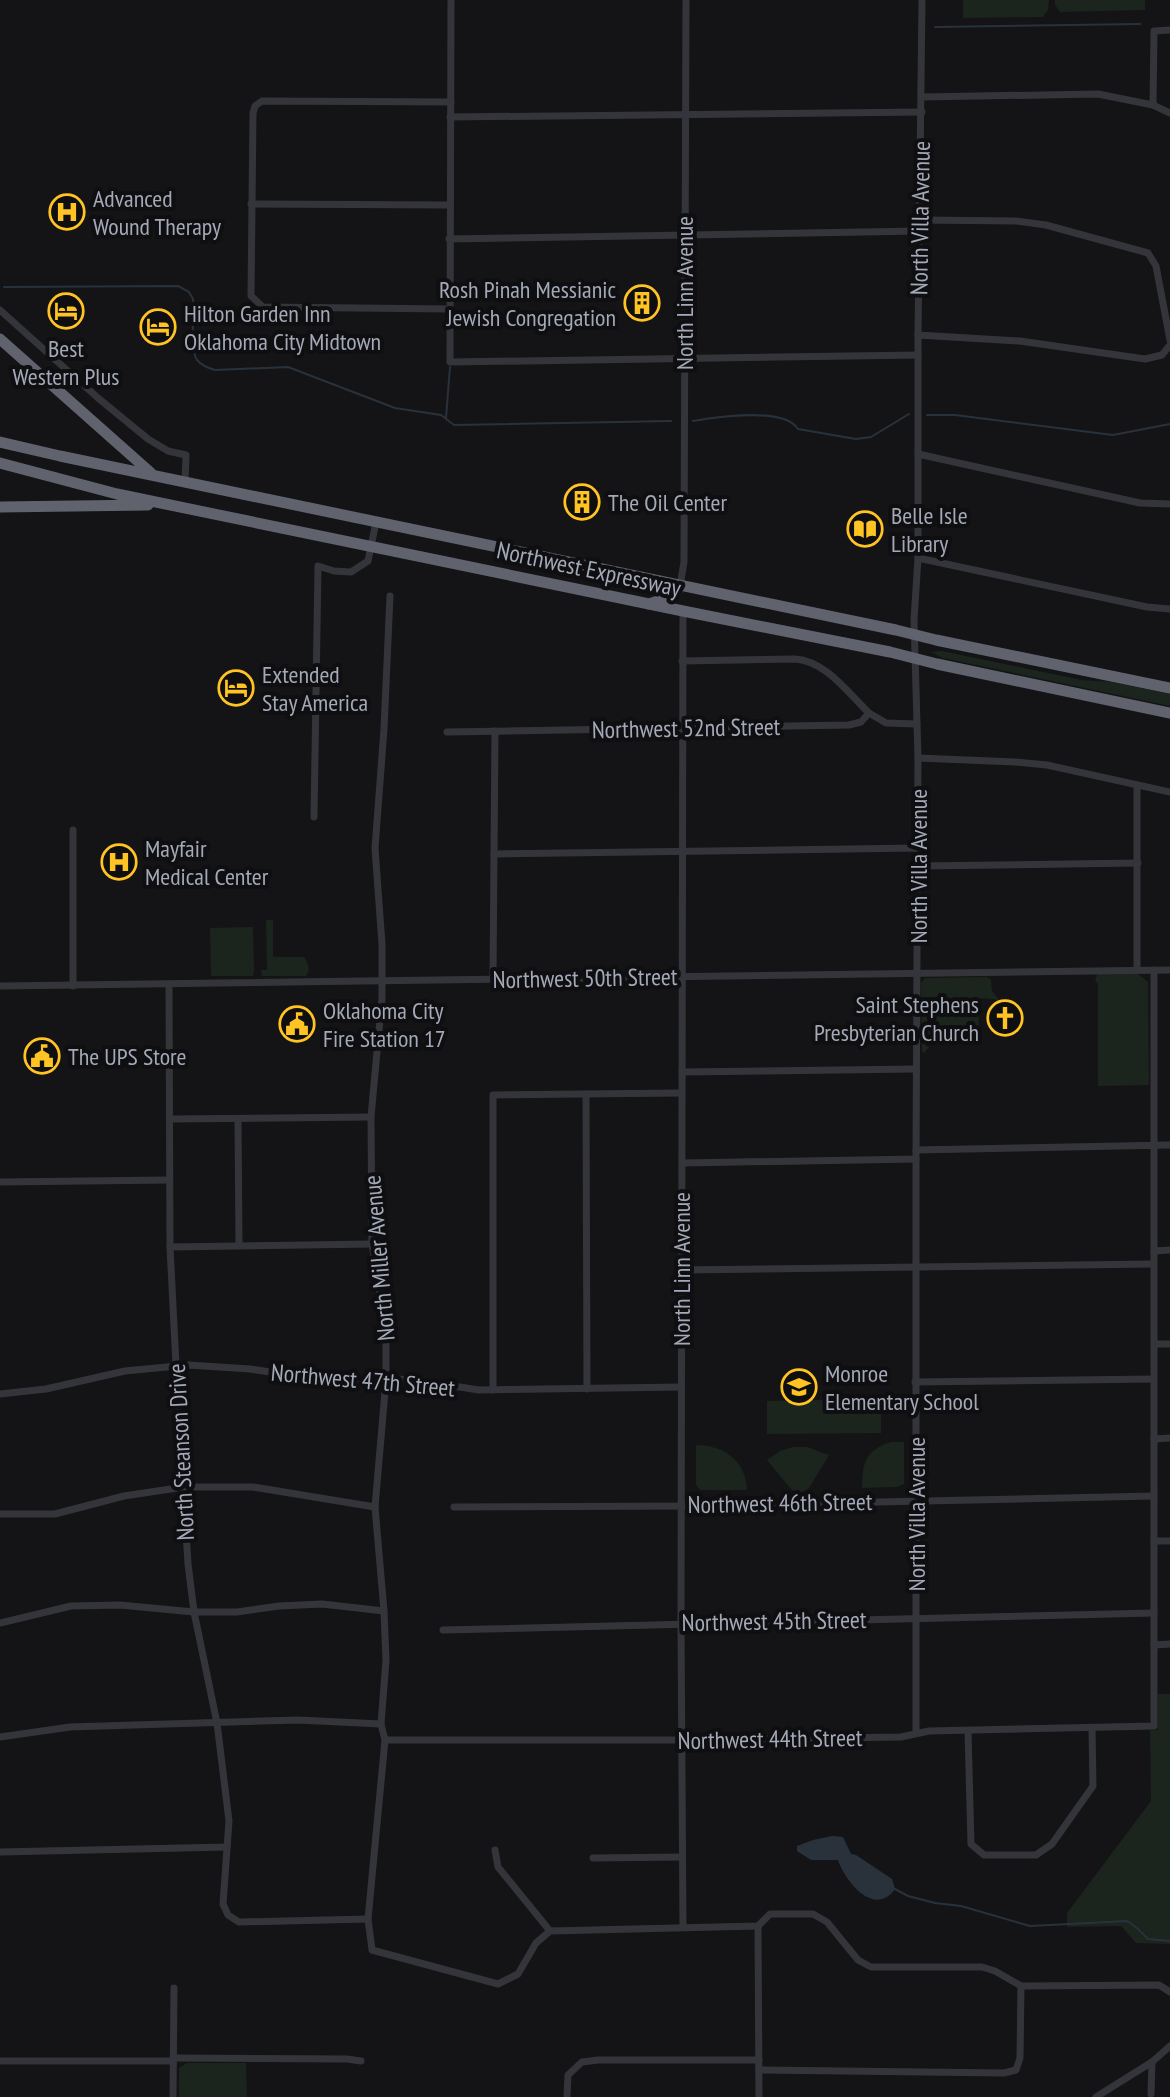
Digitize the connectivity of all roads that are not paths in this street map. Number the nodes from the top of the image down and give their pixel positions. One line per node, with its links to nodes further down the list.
1 (451, 0): 6 (street)
2 (686, 0): 10 (street, North Linn Avenue)
3 (922, 0): 5 (street, North Villa Avenue)
4 (1170, 30): 7 (street)
5 (922, 97): 7 (street); 8 (street, North Villa Avenue)
6 (451, 102): 11 (street); 12 (street)
7 (1153, 105): 9 (street)
8 (922, 112): 10 (street); 14 (street, North Villa Avenue)
9 (1170, 113)
10 (686, 114): 11 (street); 16 (street, North Linn Avenue)
11 (450, 117): 13 (street)
12 (251, 204): 13 (street); 18 (street)
13 (449, 205): 17 (street)
14 (920, 220): 15 (street, North Villa Avenue); 22 (street)
15 (920, 231): 16 (street); 20 (street, North Villa Avenue)
16 (685, 235): 17 (street); 24 (street, North Linn Avenue)
17 (449, 239): 18 (street)
18 (449, 309): 24 (street)
19 (0, 310): 29 (street)
20 (918, 335): 22 (street); 23 (street, North Villa Avenue)
21 (0, 339): 28 (highway)
22 (1170, 343)
23 (918, 355): 24 (street); 26 (street, North Villa Avenue)
24 (684, 359): 36 (street, North Linn Avenue)
25 (0, 442): 28 (highway, Northwest Expressway)
26 (918, 454): 31 (street); 35 (street, North Villa Avenue)
27 (0, 463): 30 (highway, Northwest Expressway)
28 (155, 476): 29 (highway, Northwest Expressway)
29 (185, 482): 33 (highway, Northwest Expressway)
30 (164, 504): 32 (highway); 34 (highway, Northwest Expressway)
31 (1170, 504)
32 (0, 507)
33 (376, 522): 34 (street); 36 (highway, Northwest Expressway)
34 (370, 546): 38 (highway, Northwest Expressway); 54 (street)
35 (918, 558): 39 (street); 41 (street, North Villa Avenue)
36 (680, 586): 38 (highway); 41 (highway, Northwest Expressway)
37 (390, 596): 67 (street, North Miller Avenue)
38 (649, 604): 40 (highway, Northwest Expressway)
39 (1170, 609)
40 (683, 611): 42 (highway, Northwest Expressway); 43 (street, North Linn Avenue)
41 (915, 635): 42 (street, North Villa Avenue); 44 (highway, Northwest Expressway)
42 (916, 659): 46 (highway, Northwest Expressway); 47 (street, North Villa Avenue)
43 (682, 661): 45 (street); 48 (street, North Linn Avenue)
44 (1170, 688)
45 (869, 713): 47 (street); 48 (street, Northwest 52nd Street)
46 (1170, 713)
47 (917, 724): 51 (street, North Villa Avenue)
48 (681, 727): 49 (street, Northwest 52nd Street); 57 (street, North Linn Avenue)
49 (495, 731): 50 (street, Northwest 52nd Street); 58 (street)
50 (447, 732)
51 (918, 758): 52 (street); 56 (street, North Villa Avenue)
52 (1137, 785): 53 (street); 59 (street)
53 (1170, 792)
54 (314, 817)
55 (73, 830): 70 (street)
56 (918, 848): 57 (street); 60 (street, North Villa Avenue)
57 (682, 851): 58 (street); 65 (street, North Linn Avenue)
58 (494, 854): 66 (street)
59 (1138, 863): 60 (street); 61 (street)
60 (918, 866): 64 (street, North Villa Avenue)
61 (1137, 970): 62 (street, Northwest 50th Street); 64 (street, Northwest 50th Street)
62 (1154, 970): 63 (street, Northwest 50th Street); 79 (street)
63 (1170, 970)
64 (917, 974): 65 (street, Northwest 50th Street); 71 (street, North Villa Avenue)
65 (681, 977): 66 (street, Northwest 50th Street); 72 (street, North Linn Avenue)
66 (493, 979): 67 (street, Northwest 50th Street)
67 (382, 981): 68 (street, Northwest 50th Street); 75 (street, North Miller Avenue)
68 (169, 984): 70 (street, Northwest 50th Street); 76 (street, North Steanson Drive)
69 (0, 986): 70 (street, Northwest 50th Street)
70 (73, 986)
71 (916, 1069): 72 (street); 80 (street, North Villa Avenue)
72 (682, 1072): 73 (street, North Linn Avenue)
73 (681, 1093): 74 (street); 82 (street, North Linn Avenue)
74 (586, 1094): 100 (street); 101 (street)
75 (371, 1117): 77 (street); 85 (street, North Miller Avenue)
76 (170, 1119): 77 (street); 83 (street, North Steanson Drive)
77 (238, 1119): 86 (street)
78 (1170, 1145): 79 (street)
79 (1154, 1146): 80 (street); 89 (street)
80 (916, 1150): 81 (street, North Villa Avenue)
81 (916, 1159): 82 (street); 91 (street, North Villa Avenue)
82 (682, 1163): 92 (street, North Linn Avenue)
83 (169, 1180): 84 (street); 87 (street, North Steanson Drive)
84 (0, 1182)
85 (372, 1244): 86 (street); 97 (street, North Miller Avenue)
86 (239, 1245): 87 (street)
87 (170, 1247): 95 (street, North Steanson Drive)
88 (1170, 1250): 89 (street)
89 (1154, 1251): 90 (street)
90 (1153, 1264): 91 (street); 93 (street)
91 (916, 1267): 92 (street); 98 (street, North Villa Avenue)
92 (681, 1270): 99 (street, North Linn Avenue)
93 (1154, 1344): 94 (street); 96 (street)
94 (1170, 1344)
95 (176, 1365): 97 (street, Northwest 47th Street); 102 (street, Northwest 47th Street); 105 (street, North Steanson Drive)
96 (1153, 1379): 98 (street); 104 (street)
97 (386, 1380): 101 (street, Northwest 47th Street); 109 (street, North Miller Avenue)
98 (915, 1382): 107 (street, North Villa Avenue)
99 (681, 1387): 100 (street, Northwest 47th Street); 108 (street, North Linn Avenue)
100 (587, 1389): 101 (street, Northwest 47th Street)
101 (493, 1390)
102 (0, 1394)
103 (1170, 1438): 104 (street)
104 (1154, 1439): 106 (street)
105 (184, 1487): 109 (street); 111 (street); 115 (street, North Steanson Drive)
106 (1154, 1496): 107 (street, Northwest 46th Street); 112 (street)
107 (916, 1501): 108 (street, Northwest 46th Street); 117 (street, North Villa Avenue)
108 (682, 1505): 110 (street, Northwest 46th Street); 119 (street, North Linn Avenue)
109 (375, 1507): 114 (street, North Miller Avenue)
110 (454, 1507)
111 (0, 1514)
112 (1154, 1541): 113 (street); 116 (street)
113 (1170, 1541)
114 (384, 1611): 115 (street); 124 (street, North Miller Avenue)
115 (194, 1612): 118 (street); 123 (street, North Steanson Drive)
116 (1154, 1613): 117 (street, Northwest 45th Street); 122 (street)
117 (915, 1618): 119 (street, Northwest 45th Street); 127 (street, North Villa Avenue)
118 (0, 1623)
119 (681, 1623): 120 (street, Northwest 45th Street); 130 (street, North Linn Avenue)
120 (443, 1630)
121 (1170, 1644): 122 (street)
122 (1154, 1645): 125 (street, Northwest 44th Street)
123 (217, 1723): 124 (street); 128 (street); 131 (street, North Steanson Drive)
124 (381, 1724): 129 (street, North Miller Avenue)
125 (1092, 1729): 126 (street, Northwest 44th Street); 126 (street)
126 (968, 1731): 127 (street, Northwest 44th Street)
127 (916, 1733): 130 (street, Northwest 44th Street)
128 (0, 1737)
129 (385, 1740): 130 (street, Northwest 44th Street); 136 (street, North Miller Avenue)
130 (682, 1740): 134 (street, North Linn Avenue)
131 (227, 1847): 133 (street); 136 (street, North Steanson Drive)
132 (495, 1850): 139 (street)
133 (0, 1852)
134 (682, 1857): 135 (street); 138 (street, North Linn Avenue)
135 (593, 1858)
136 (368, 1919): 139 (street)
137 (758, 1926): 138 (street); 140 (street); 145 (street)
138 (683, 1927): 139 (street)
139 (550, 1931)
140 (1021, 1986): 142 (street); 149 (street)
141 (174, 1988): 144 (street)
142 (1170, 1991)
143 (1170, 2046): 148 (street)
144 (174, 2060): 146 (street); 147 (street); 151 (street)
145 (759, 2060): 149 (street); 152 (street)
146 (0, 2061)
147 (361, 2061)
148 (1152, 2062): 150 (street); 154 (street)
149 (759, 2070): 153 (street)
150 (1151, 2094)
151 (173, 2097)
152 (567, 2097)
153 (759, 2097)
154 (1096, 2097)

